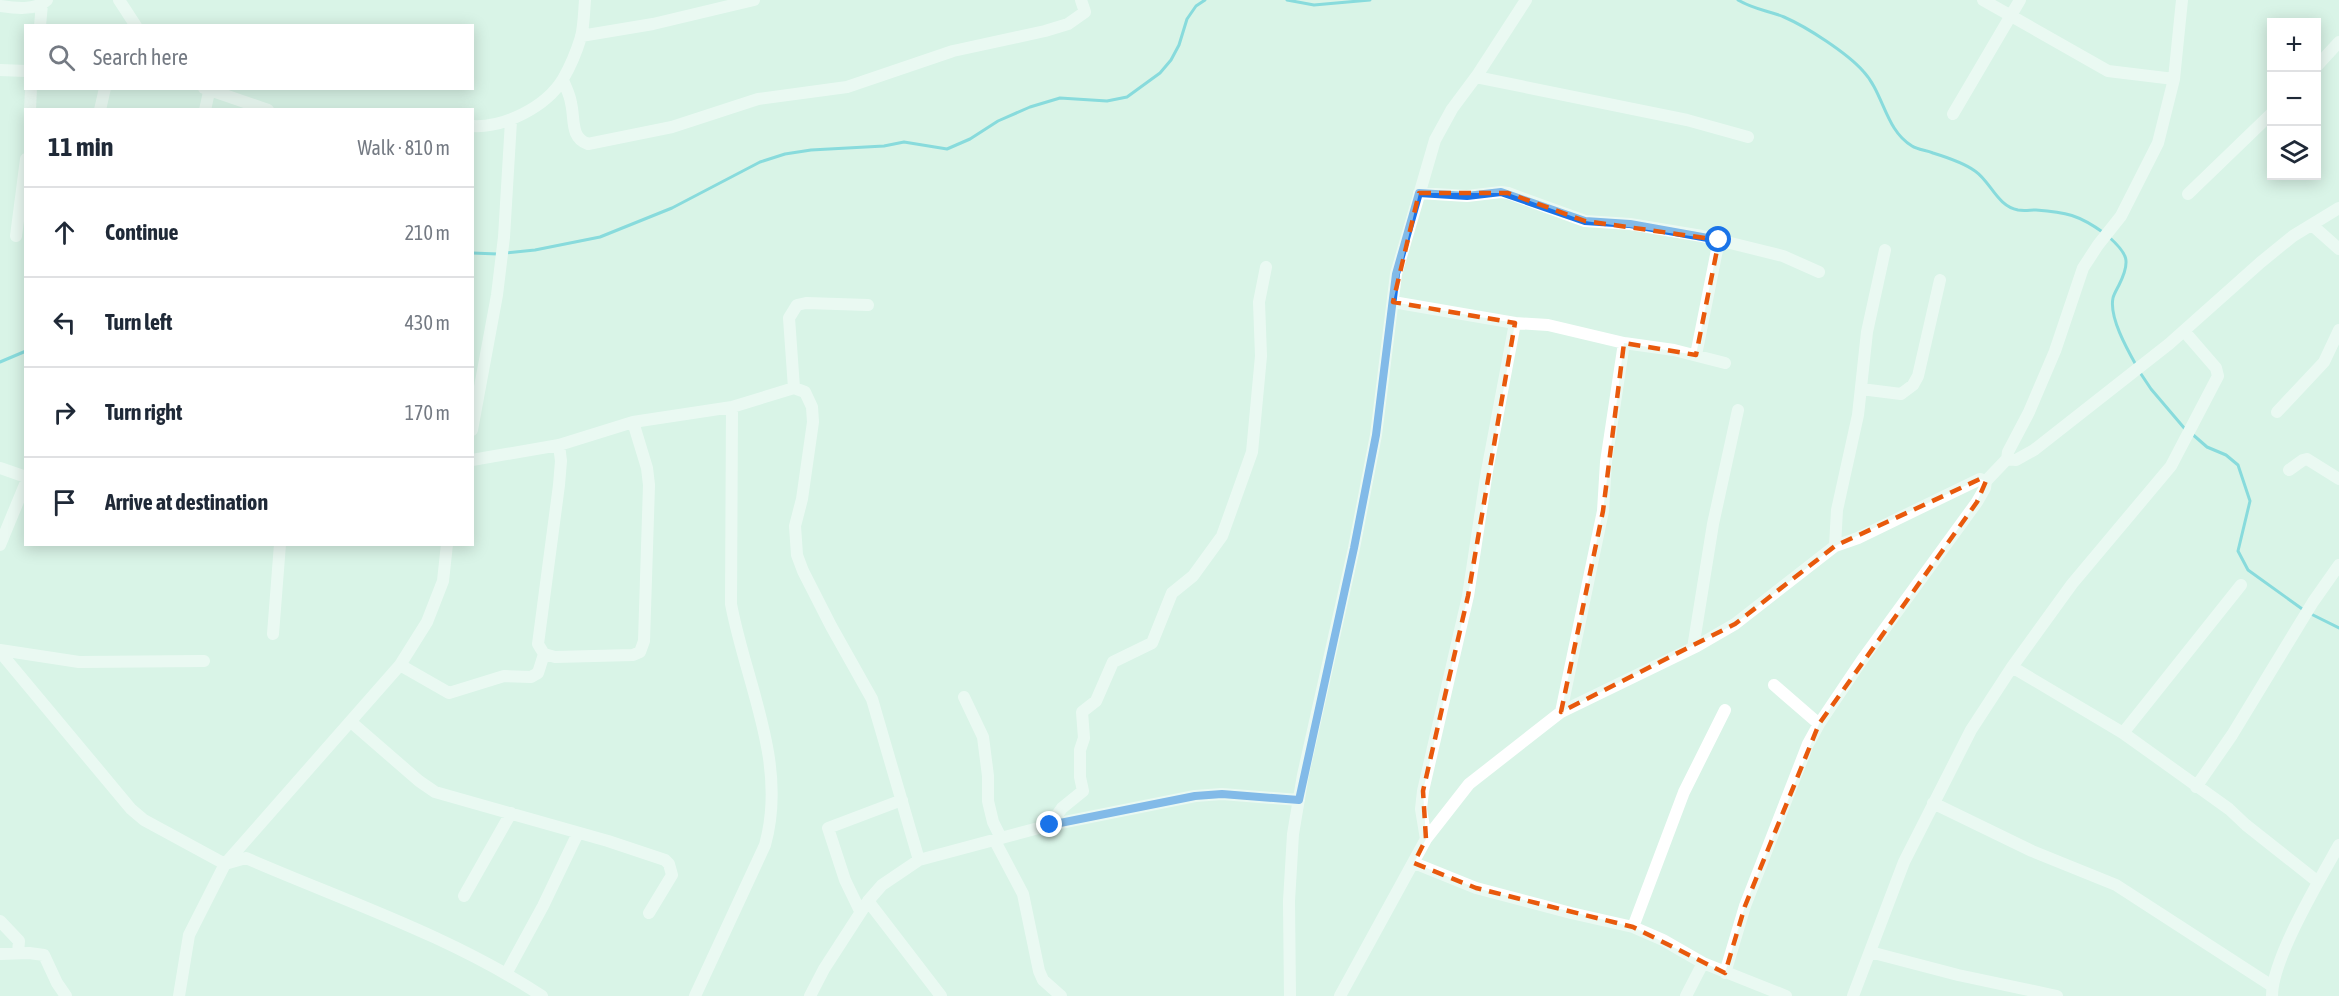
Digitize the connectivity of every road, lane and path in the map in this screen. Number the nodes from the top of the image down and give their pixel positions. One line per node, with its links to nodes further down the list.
1 (119, 0): 13 (street)
2 (585, 0): 14 (street)
3 (754, 0): 14 (street)
4 (1081, 0): 21 (street)
5 (1526, 0): 19 (street)
6 (1983, 0): 11 (street)
7 (2020, 0): 11 (street)
8 (2182, 0): 20 (street)
9 (45, 2): 10 (street); 12 (street)
10 (0, 6)
11 (2012, 15): 20 (street); 29 (street)
12 (40, 24)
13 (134, 24)
14 (581, 36): 21 (street)
15 (2339, 42): 16 (street)
16 (2321, 61)
17 (0, 70): 18 (street)
18 (24, 71)
19 (1476, 77): 33 (street); 35 (street)
20 (2174, 79): 62 (street)
21 (562, 80): 31 (street)
22 (31, 90): 25 (street)
23 (105, 90): 26 (street)
24 (206, 90): 27 (street); 28 (street)
25 (30, 108)
26 (100, 108)
27 (205, 108)
28 (262, 108)
29 (1953, 114)
30 (2267, 117): 36 (street)
31 (511, 121): 32 (street); 58 (street)
32 (474, 126)
33 (1748, 137)
34 (24, 174): 39 (street)
35 (1419, 193): 40 (street); 46 (street)
36 (2188, 194)
37 (2339, 208): 38 (street)
38 (2312, 225): 41 (street); 50 (street)
39 (16, 236)
40 (1719, 240): 44 (street); 52 (street)
41 (2339, 249)
42 (1885, 250): 55 (street)
43 (1266, 267): 95 (street)
44 (1819, 272)
45 (1940, 280): 55 (street)
46 (1393, 302): 48 (street); 92 (street)
47 (868, 305): 54 (street)
48 (1515, 323): 51 (street); 98 (street)
49 (2339, 330): 59 (street)
50 (2184, 331): 62 (street); 82 (street)
51 (1624, 343): 52 (street); 86 (street)
52 (1696, 355): 53 (street)
53 (1725, 363)
54 (794, 388): 56 (street); 91 (street)
55 (1861, 389): 73 (street)
56 (732, 407): 60 (street); 120 (street)
57 (1738, 410): 77 (street)
58 (474, 411)
59 (2277, 411)
60 (633, 422): 61 (street); 79 (street)
61 (559, 445): 63 (street); 79 (street)
62 (2007, 459): 68 (street)
63 (474, 460)
64 (0, 468): 66 (street)
65 (2289, 470): 67 (street)
66 (24, 476)
67 (2339, 479)
68 (1986, 481): 73 (street); 88 (street)
69 (24, 487): 70 (street)
70 (0, 545)
71 (280, 546): 76 (street)
72 (447, 546): 81 (street)
73 (1835, 546): 77 (street)
74 (2339, 565): 90 (street)
75 (2241, 585): 89 (street)
76 (273, 634)
77 (1693, 648): 86 (street)
78 (0, 651): 80 (street); 102 (street)
79 (544, 654): 81 (street)
80 (204, 661)
81 (400, 665): 87 (street)
82 (2012, 667): 89 (street); 93 (street)
83 (1774, 685): 88 (street)
84 (963, 697): 97 (street)
85 (1725, 710): 109 (street)
86 (1561, 712): 98 (street)
87 (351, 722): 94 (street); 102 (street)
88 (1819, 724): 114 (street)
89 (2123, 733): 90 (street)
90 (2196, 787): 103 (street)
91 (902, 800): 100 (street); 106 (street)
92 (1299, 800): 95 (street); 124 (street)
93 (1934, 803): 111 (street); 116 (street)
94 (511, 813): 96 (street); 104 (street)
95 (1050, 825): 97 (street)
96 (578, 833): 107 (street); 115 (street)
97 (998, 839): 100 (street); 123 (street)
98 (1426, 839): 101 (street)
99 (2339, 845): 103 (street)
100 (919, 860): 105 (street)
101 (1414, 863): 109 (street); 125 (street)
102 (225, 864): 115 (street); 118 (street)
103 (2318, 882): 116 (street)
104 (464, 896)
105 (868, 901): 106 (street); 122 (street)
106 (860, 911): 121 (street)
107 (649, 913)
108 (0, 921): 110 (street)
109 (1633, 927): 113 (street)
110 (18, 952): 112 (street); 117 (street)
111 (1870, 952): 128 (street); 129 (street)
112 (0, 954)
113 (1702, 963): 114 (street); 126 (street)
114 (1725, 973): 127 (street)
115 (506, 974): 119 (street)
116 (2272, 991)
117 (66, 996)
118 (179, 996)
119 (542, 996)
120 (695, 996)
121 (810, 996)
122 (941, 996)
123 (1060, 996)
124 (1290, 996)
125 (1340, 996)
126 (1686, 996)
127 (1786, 996)
128 (1853, 996)
129 (2057, 996)

